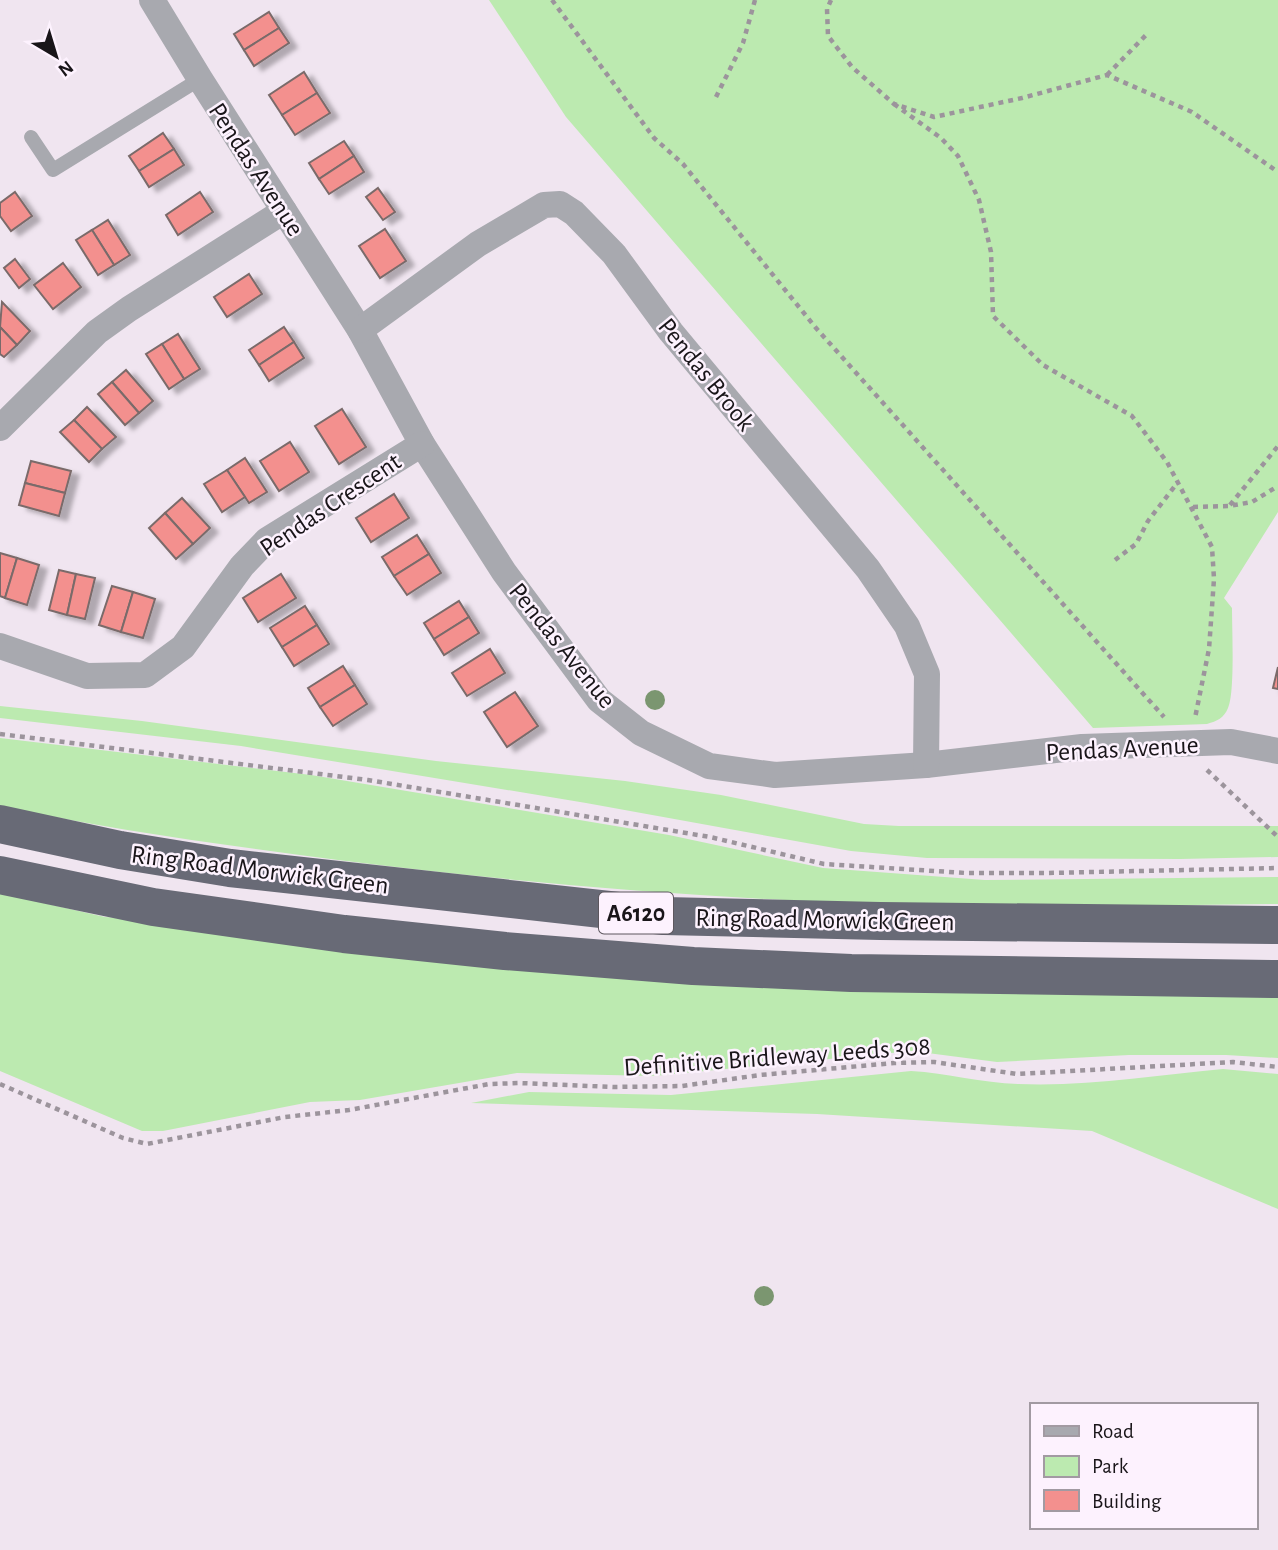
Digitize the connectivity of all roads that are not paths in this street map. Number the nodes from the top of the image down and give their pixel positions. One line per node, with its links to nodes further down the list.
1 (152, 0): 2 (street, Pendas Avenue)
2 (200, 79): 3 (lane); 4 (street, Pendas Avenue)
3 (32, 137)
4 (284, 211): 5 (street, Pendas Avenue); 6 (street)
5 (360, 330): 7 (street, Pendas Avenue); 10 (street, Pendas Brook)
6 (0, 428)
7 (422, 444): 8 (street, Pendas Crescent); 10 (street, Pendas Avenue)
8 (0, 646)
9 (1278, 751): 10 (street, Pendas Avenue)
10 (926, 765)
11 (0, 824): 13 (highway, Ring Road Morwick Green / A6120)
12 (0, 875): 14 (highway, Ring Road Morwick Green / A6120)
13 (1278, 925)
14 (1278, 979)

